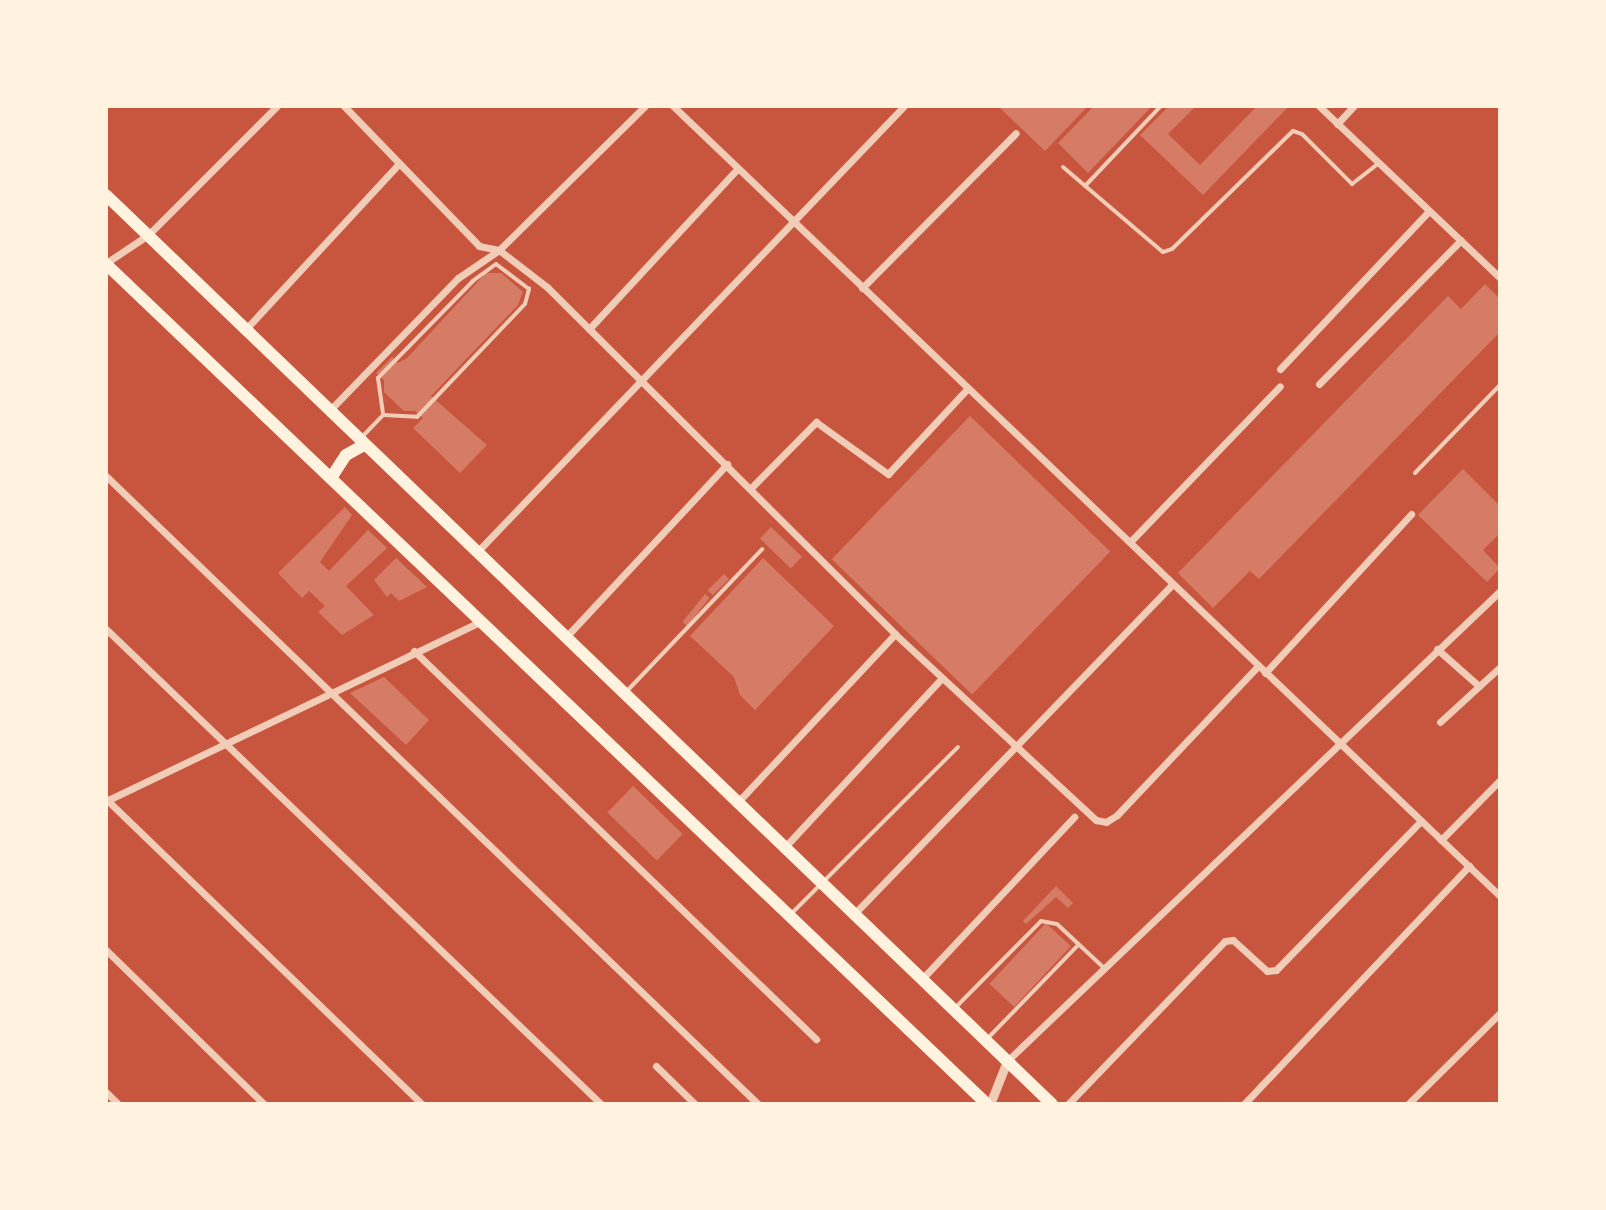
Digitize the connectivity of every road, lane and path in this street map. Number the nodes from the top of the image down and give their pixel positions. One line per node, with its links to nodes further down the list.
1 (277, 106): 19 (street)
2 (344, 106): 12 (street)
3 (645, 106): 21 (street)
4 (904, 106): 18 (street)
5 (1161, 106): 15 (lane)
6 (1319, 106): 9 (street)
7 (1354, 106): 9 (street)
8 (679, 108): 14 (street)
9 (1337, 124): 11 (street)
10 (1016, 133): 24 (street)
11 (1379, 163): 15 (lane); 17 (street)
12 (397, 166): 21 (street); 26 (street)
13 (1063, 167): 15 (lane)
14 (738, 168): 18 (street); 25 (street)
15 (1085, 186)
16 (106, 195): 19 (main road)
17 (1429, 211): 20 (street); 27 (street)
18 (792, 221): 24 (street); 28 (street)
19 (148, 235): 22 (street); 26 (main road)
20 (1461, 240): 23 (street); 29 (street)
21 (499, 250): 25 (street); 33 (street)
22 (106, 264): 39 (main road)
23 (1498, 272)
24 (862, 288): 32 (street)
25 (589, 329): 28 (street)
26 (244, 331): 33 (main road)
27 (1280, 369)
28 (640, 378): 36 (street); 44 (street)
29 (1319, 384)
30 (1500, 385): 37 (lane)
31 (1280, 386): 42 (street)
32 (967, 389): 40 (street); 42 (street)
33 (329, 411): 35 (main road)
34 (383, 415): 34 (lane); 35 (lane)
35 (362, 443): 39 (main road); 44 (main road)
36 (727, 464): 40 (street); 50 (street)
37 (1415, 473)
38 (106, 476): 58 (street)
39 (331, 478): 47 (main road)
40 (751, 488): 49 (street)
41 (1411, 514): 55 (street)
42 (1130, 542): 45 (street)
43 (762, 549): 59 (lane)
44 (477, 552): 50 (main road)
45 (1172, 585): 53 (street); 63 (street)
46 (1500, 591): 51 (street)
47 (481, 621): 52 (street); 75 (main road)
48 (106, 629): 62 (street)
49 (895, 634): 56 (street); 67 (street)
50 (565, 638): 59 (main road)
51 (1437, 649): 57 (street); 61 (street)
52 (414, 651): 58 (street); 83 (street)
53 (1258, 666): 55 (street); 63 (street)
54 (1500, 667): 57 (street)
55 (1265, 673): 61 (street)
56 (942, 678): 63 (street); 71 (street)
57 (1479, 686): 60 (street)
58 (330, 694): 62 (street); 93 (street)
59 (622, 696): 67 (main road)
60 (1440, 722)
61 (1340, 744): 69 (street); 79 (street)
62 (226, 745): 66 (street); 91 (street)
63 (1014, 746): 76 (street)
64 (958, 747): 73 (lane)
65 (1500, 780): 70 (street)
66 (107, 800): 90 (street)
67 (736, 804): 71 (main road)
68 (1074, 817): 80 (street)
69 (1421, 821): 70 (street); 96 (street)
70 (1441, 840): 72 (street)
71 (783, 849): 73 (main road)
72 (1469, 866): 74 (street); 97 (street)
73 (820, 884): 75 (lane); 76 (main road)
74 (1500, 896)
75 (789, 915): 94 (main road)
76 (853, 915): 80 (main road)
77 (1078, 945): 79 (lane); 81 (lane); 84 (lane)
78 (106, 950): 89 (street)
79 (1103, 967): 85 (street)
80 (921, 980): 81 (main road)
81 (954, 1010): 84 (main road)
82 (1500, 1013): 98 (street)
83 (816, 1039)
84 (985, 1040): 85 (main road)
85 (1007, 1061): 94 (street); 95 (main road)
86 (656, 1066): 92 (street)
87 (106, 1092): 88 (street)
88 (118, 1104)
89 (264, 1104)
90 (422, 1104)
91 (601, 1104)
92 (695, 1104)
93 (758, 1104)
94 (988, 1104)
95 (1052, 1104)
96 (1068, 1104)
97 (1244, 1104)
98 (1408, 1104)

